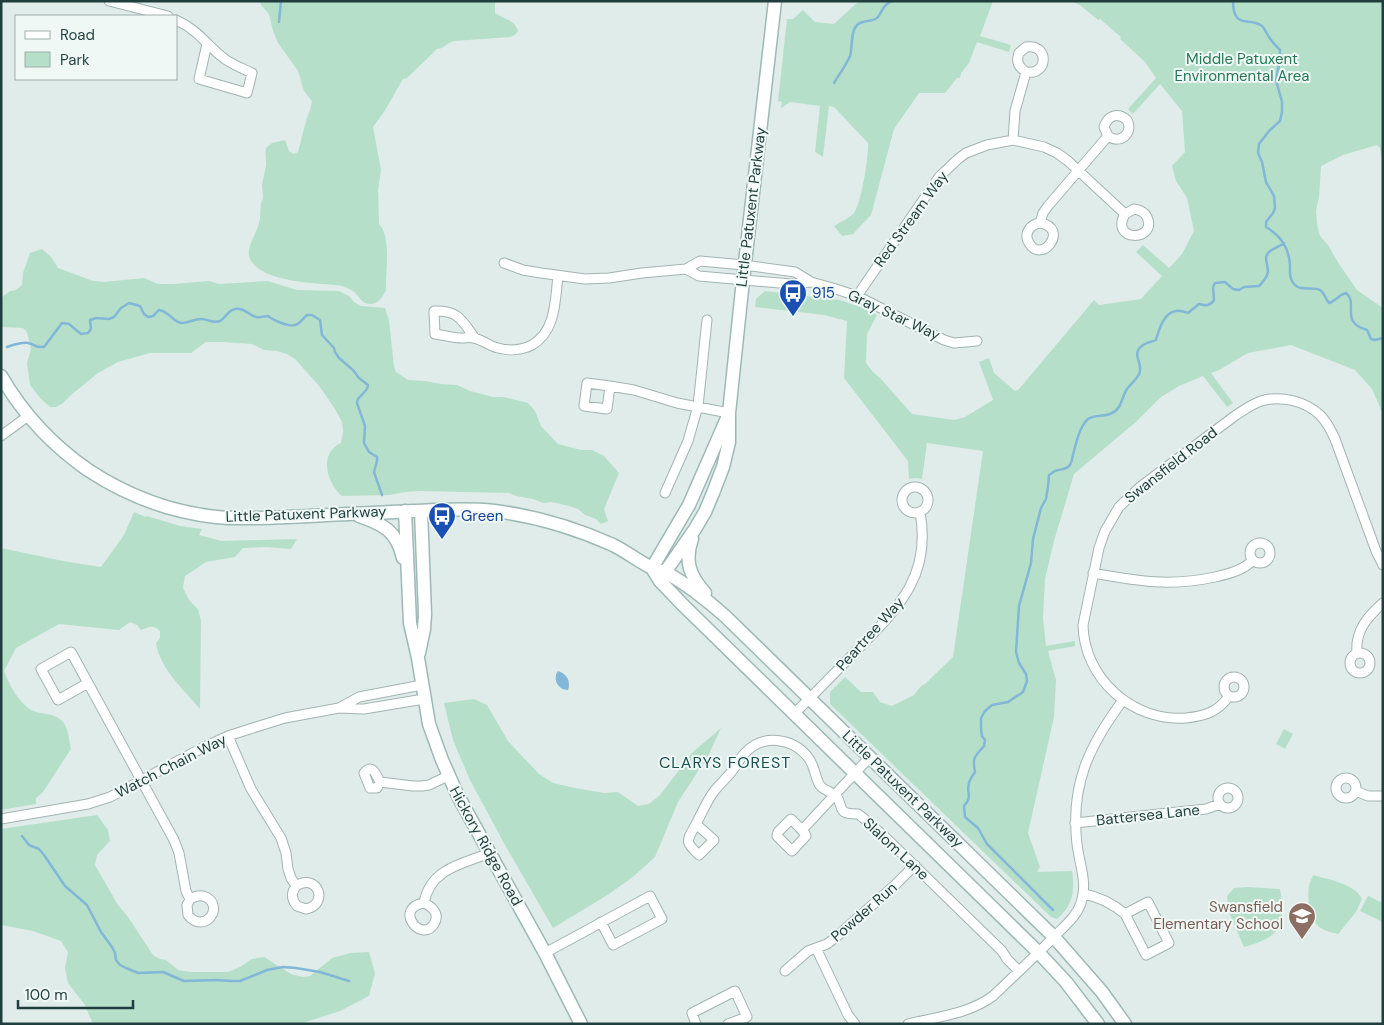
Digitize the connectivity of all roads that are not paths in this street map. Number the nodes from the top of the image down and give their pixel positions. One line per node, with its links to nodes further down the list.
1 (109, 1): 3 (street)
2 (775, 1): 13 (street, Little Patuxent Parkway)
3 (164, 15)
4 (178, 21): 5 (street)
5 (207, 44): 5 (street)
6 (1026, 72): 8 (street)
7 (1108, 136): 9 (street)
8 (1013, 140): 9 (street, Red Stream Way); 18 (street, Red Stream Way)
9 (1078, 170): 10 (street, Red Stream Way); 11 (street)
10 (1125, 214)
11 (1040, 223)
12 (504, 263): 15 (street)
13 (744, 265): 14 (street, Gray Star Way); 16 (street, Little Patuxent Parkway); 17 (street, Gray Star Way)
14 (686, 269): 15 (street); 16 (street, Gray Star Way)
15 (558, 276): 20 (street)
16 (743, 280): 17 (street, Gray Star Way); 25 (street, Little Patuxent Parkway)
17 (810, 282): 18 (street, Gray Star Way)
18 (857, 296): 21 (street, Gray Star Way)
19 (707, 320): 24 (street)
20 (474, 338): 20 (street)
21 (977, 341)
22 (1, 376): 26 (street, Little Patuxent Parkway)
23 (610, 386): 24 (street)
24 (698, 406): 25 (street); 28 (street)
25 (729, 413): 33 (street, Little Patuxent Parkway); 36 (street, Little Patuxent Parkway)
26 (28, 416): 27 (street); 32 (street, Little Patuxent Parkway)
27 (1, 436)
28 (665, 493)
29 (405, 511): 30 (street, Little Patuxent Parkway); 32 (street, Little Patuxent Parkway); 39 (street, Hickory Ridge Road)
30 (421, 511): 36 (street, Little Patuxent Parkway); 43 (street, Hickory Ridge Road)
31 (920, 512): 47 (street, Peartree Way)
32 (352, 514): 39 (street)
33 (695, 529): 38 (street, Little Patuxent Parkway); 41 (street)
34 (1253, 560): 37 (street)
35 (1383, 565): 37 (street, Swansfield Road)
36 (652, 568): 38 (street, Little Patuxent Parkway)
37 (1093, 573): 49 (street, Swansfield Road)
38 (662, 576): 41 (street, Little Patuxent Parkway); 51 (street, Little Patuxent Parkway)
39 (408, 577): 43 (street, Hickory Ridge Road)
40 (1383, 603): 42 (street)
41 (725, 616): 47 (street, Little Patuxent Parkway)
42 (1357, 653)
43 (418, 658): 45 (street, Hickory Ridge Road)
44 (88, 683): 44 (street); 56 (street)
45 (422, 685): 48 (street, Hickory Ridge Road); 50 (street, Watch Chain Way)
46 (1229, 696): 49 (street, Swansfield Road)
47 (810, 698): 51 (street, Peartree Way); 53 (street, Little Patuxent Parkway)
48 (424, 699): 50 (street, Watch Chain Way); 55 (street, Hickory Ridge Road)
49 (1123, 700): 63 (street)
50 (339, 708): 52 (street, Watch Chain Way)
51 (794, 714): 54 (street, Little Patuxent Parkway)
52 (228, 736): 56 (street, Watch Chain Way); 68 (street)
53 (870, 758): 54 (street); 74 (street, Little Patuxent Parkway)
54 (856, 774): 59 (street); 77 (street, Little Patuxent Parkway)
55 (448, 776): 57 (street); 66 (street, Hickory Ridge Road)
56 (142, 780): 62 (street, Watch Chain Way); 70 (street)
57 (380, 782)
58 (1356, 791): 60 (street)
59 (835, 795): 64 (street, Slalom Lane); 65 (street); 67 (street, Slalom Lane)
60 (1383, 796)
61 (1220, 804): 63 (street, Battersea Lane)
62 (1, 818)
63 (1075, 823): 69 (street)
64 (696, 824)
65 (802, 830)
66 (490, 853): 71 (street); 76 (street, Hickory Ridge Road)
67 (915, 865): 75 (street, Powder Run); 79 (street, Slalom Lane)
68 (296, 886)
69 (1084, 894): 72 (street); 74 (street)
70 (190, 899)
71 (424, 903)
72 (1125, 914): 72 (street)
73 (601, 922): 73 (street); 76 (street)
74 (1054, 937): 77 (street); 86 (street, Little Patuxent Parkway)
75 (816, 948): 78 (street, Powder Run); 83 (street)
76 (545, 953): 80 (street, Hickory Ridge Road)
77 (1039, 953): 79 (street); 85 (street, Little Patuxent Parkway)
78 (785, 971)
79 (1019, 971): 84 (street)
80 (581, 1024)
81 (696, 1024): 82 (street)
82 (728, 1024)
83 (856, 1024)
84 (908, 1024)
85 (1098, 1024)
86 (1125, 1024)

